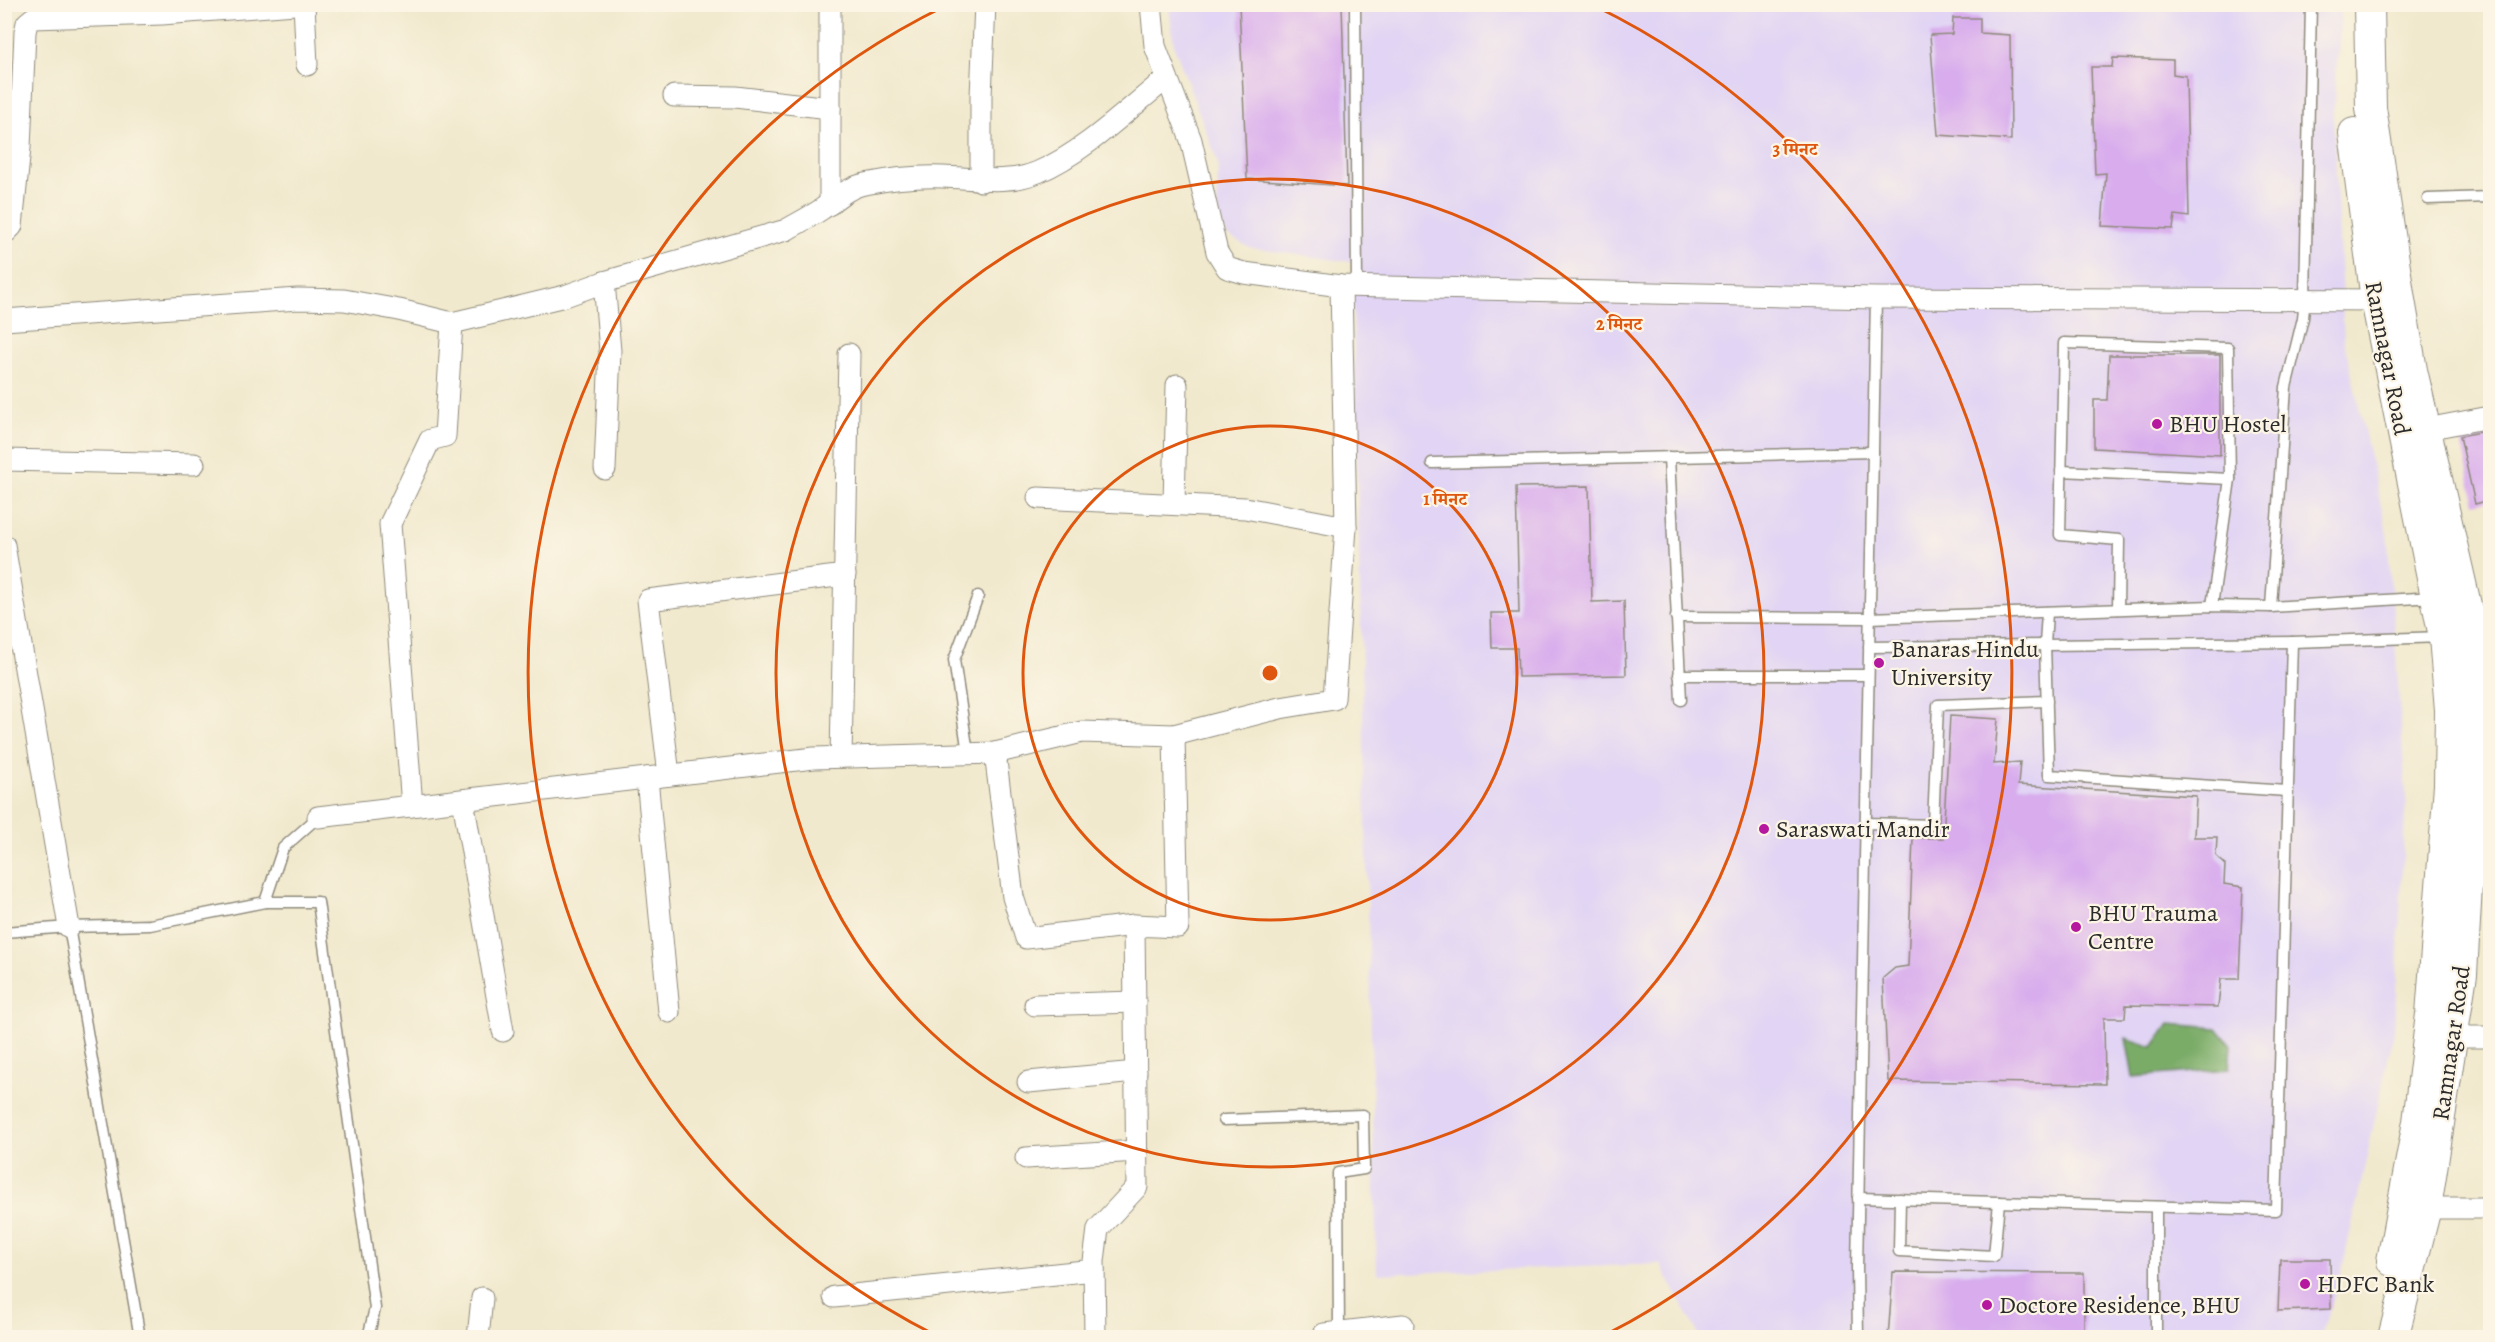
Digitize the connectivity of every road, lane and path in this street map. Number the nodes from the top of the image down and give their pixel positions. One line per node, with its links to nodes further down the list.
1 (295, 4): 10 (street)
2 (304, 4): 11 (street)
3 (830, 4): 14 (street)
4 (985, 4): 15 (street)
5 (1151, 4): 12 (street)
6 (1355, 4): 21 (lane)
7 (2311, 4): 23 (lane)
8 (2350, 4): 24 (main road, Ramnagar Road)
9 (2369, 4): 24 (main road)
10 (26, 14): 19 (street)
11 (307, 65)
12 (1167, 78): 15 (street); 21 (street)
13 (674, 96): 14 (street)
14 (830, 108): 18 (street)
15 (981, 181): 18 (street)
16 (2490, 196): 17 (lane)
17 (2428, 199)
18 (830, 204): 20 (street)
19 (4, 234)
20 (604, 282): 26 (street); 36 (street)
21 (1349, 287): 22 (street); 41 (street)
22 (1876, 298): 23 (street); 31 (lane)
23 (2305, 298): 24 (street); 47 (lane)
24 (2388, 300): 30 (main road); 45 (main road, Ramnagar Road)
25 (4, 320): 26 (street)
26 (452, 323): 70 (street)
27 (849, 354): 43 (street)
28 (1177, 385): 40 (street)
29 (2490, 417): 30 (street)
30 (2426, 429): 52 (main road)
31 (1873, 452): 32 (lane); 51 (lane)
32 (1669, 457): 34 (lane); 50 (lane)
33 (4, 460): 35 (street)
34 (1432, 463)
35 (194, 464)
36 (605, 469)
37 (2061, 471): 38 (lane); 38 (lane); 48 (lane)
38 (2230, 479): 46 (lane)
39 (1038, 498): 40 (street)
40 (1174, 503): 41 (street)
41 (1346, 527): 62 (street)
42 (4, 544): 75 (street)
43 (844, 575): 65 (street); 66 (street)
44 (978, 596): 63 (lane)
45 (2436, 597): 47 (lane); 53 (main road, Ramnagar Road)
46 (2212, 606): 47 (lane); 48 (lane)
47 (2271, 607)
48 (2118, 609): 49 (lane)
49 (2047, 612): 51 (lane); 55 (lane)
50 (1676, 617): 51 (lane); 57 (lane)
51 (1869, 618): 56 (lane)
52 (2481, 629): 53 (main road); 61 (main road)
53 (2444, 637): 54 (lane); 61 (main road, Ramnagar Road)
54 (2292, 642): 55 (lane); 68 (lane)
55 (2045, 645): 56 (lane); 60 (lane)
56 (1869, 647): 58 (lane)
57 (1679, 675): 58 (lane); 59 (lane)
58 (1868, 675): 72 (lane)
59 (1681, 700)
60 (2047, 701): 68 (lane); 72 (lane)
61 (2462, 709): 81 (main road, Ramnagar Road); 105 (main road)
62 (1174, 735): 64 (street); 74 (street)
63 (968, 753): 64 (street); 65 (street)
64 (995, 753): 74 (street)
65 (841, 757): 66 (street)
66 (669, 775): 67 (street)
67 (647, 778): 69 (street); 79 (street)
68 (2287, 790): 91 (lane)
69 (463, 800): 70 (street); 80 (street)
70 (412, 806): 71 (street)
71 (318, 817): 73 (lane)
72 (1866, 823): 88 (lane)
73 (265, 902): 75 (lane); 100 (lane)
74 (1134, 925): 77 (street)
75 (69, 927): 76 (lane); 99 (lane)
76 (4, 932)
77 (1135, 1002): 78 (street); 83 (street)
78 (1035, 1005)
79 (669, 1012)
80 (502, 1031)
81 (2454, 1037): 82 (street); 92 (main road, Ramnagar Road)
82 (2490, 1037)
83 (1136, 1072): 84 (street); 86 (street)
84 (1028, 1082)
85 (1224, 1120): 98 (lane)
86 (1137, 1151): 87 (street); 94 (street)
87 (1026, 1158)
88 (1858, 1198): 89 (lane); 103 (lane)
89 (1900, 1200): 90 (lane); 90 (lane)
90 (1999, 1202): 91 (lane)
91 (2156, 1207): 104 (lane)
92 (2426, 1208): 93 (street); 106 (main road, Ramnagar Road)
93 (2490, 1208)
94 (1094, 1270): 95 (street); 102 (street)
95 (834, 1297)
96 (482, 1298): 101 (street)
97 (1402, 1325): 98 (street)
98 (1331, 1335)
99 (140, 1338)
100 (368, 1338)
101 (478, 1338)
102 (1095, 1338)
103 (1858, 1338)
104 (2156, 1338)
105 (2375, 1338)
106 (2393, 1338)

